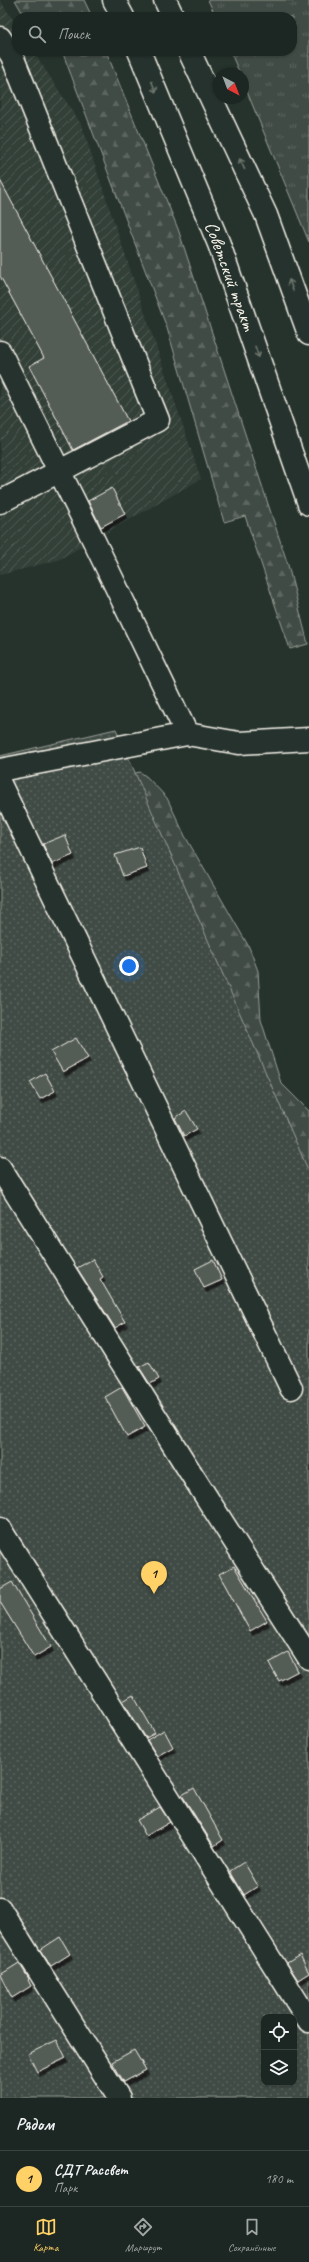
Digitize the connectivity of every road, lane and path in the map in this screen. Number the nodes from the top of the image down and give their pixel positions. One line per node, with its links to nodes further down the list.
1 (114, 0): 3 (main road)
2 (165, 0): 4 (main road)
3 (120, 12)
4 (171, 12)
5 (0, 38): 8 (main road)
6 (141, 56): 14 (main road, Советский тракт, one-way to 14)
7 (191, 56): 9 (main road, one-way to 7)
8 (6, 59): 12 (main road)
9 (309, 334)
10 (0, 352): 11 (main road)
11 (6, 381): 12 (main road)
12 (59, 470): 13 (main road); 15 (main road)
13 (0, 502)
14 (309, 504)
15 (186, 734): 16 (main road); 17 (main road)
16 (309, 739)
17 (0, 770)
18 (0, 784): 20 (main road)
19 (0, 1168): 22 (main road)
20 (291, 1388)
21 (0, 1529): 24 (main road)
22 (309, 1658)
23 (0, 1909): 25 (main road)
24 (309, 2021)
25 (120, 2098)

